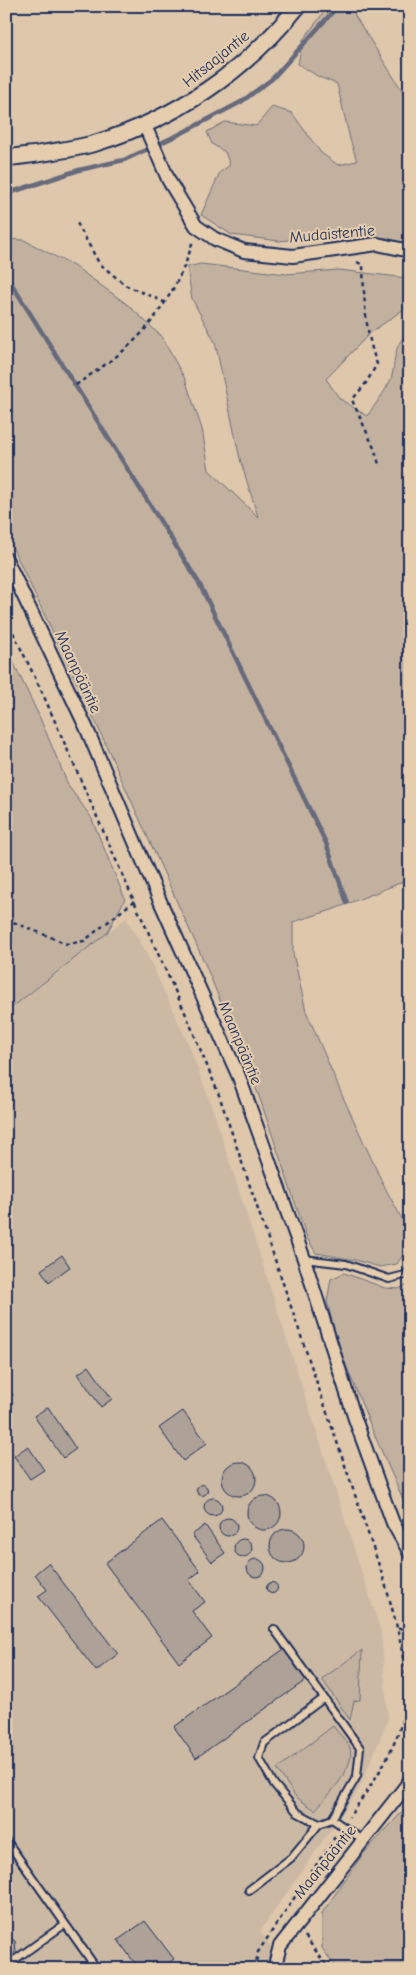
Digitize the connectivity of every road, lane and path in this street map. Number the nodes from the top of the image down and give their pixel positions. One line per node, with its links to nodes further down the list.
1 (298, 6): 2 (street, Hitsaajantie)
2 (145, 126): 3 (street, Hitsaajantie); 5 (street, Mudaistentie)
3 (6, 158)
4 (77, 223): 8 (path)
5 (196, 226): 6 (street, Mudaistentie); 8 (path)
6 (335, 251): 7 (street, Mudaistentie); 10 (path)
7 (410, 251)
8 (164, 302): 9 (path)
9 (76, 386)
10 (379, 464)
11 (6, 559): 15 (street, Maanpääntie)
12 (6, 618): 13 (path)
13 (134, 901): 14 (path); 20 (path)
14 (6, 919)
15 (304, 1259): 16 (lane); 17 (street, Maanpääntie)
16 (410, 1270)
17 (410, 1553)
18 (410, 1627): 20 (path)
19 (274, 1629): 21 (lane)
20 (398, 1629): 25 (path)
21 (324, 1698): 23 (lane); 24 (lane)
22 (410, 1780): 27 (street, Maanpääntie)
23 (332, 1818): 24 (lane); 25 (lane)
24 (319, 1824): 28 (lane)
25 (343, 1826): 27 (lane); 33 (path)
26 (6, 1840): 29 (lane)
27 (364, 1840): 30 (street, Maanpääntie)
28 (250, 1890)
29 (65, 1924): 31 (lane); 32 (lane)
30 (296, 1924): 34 (street, Maanpääntie); 35 (path)
31 (6, 1966)
32 (97, 1969)
33 (255, 1969)
34 (274, 1969)
35 (329, 1969)

